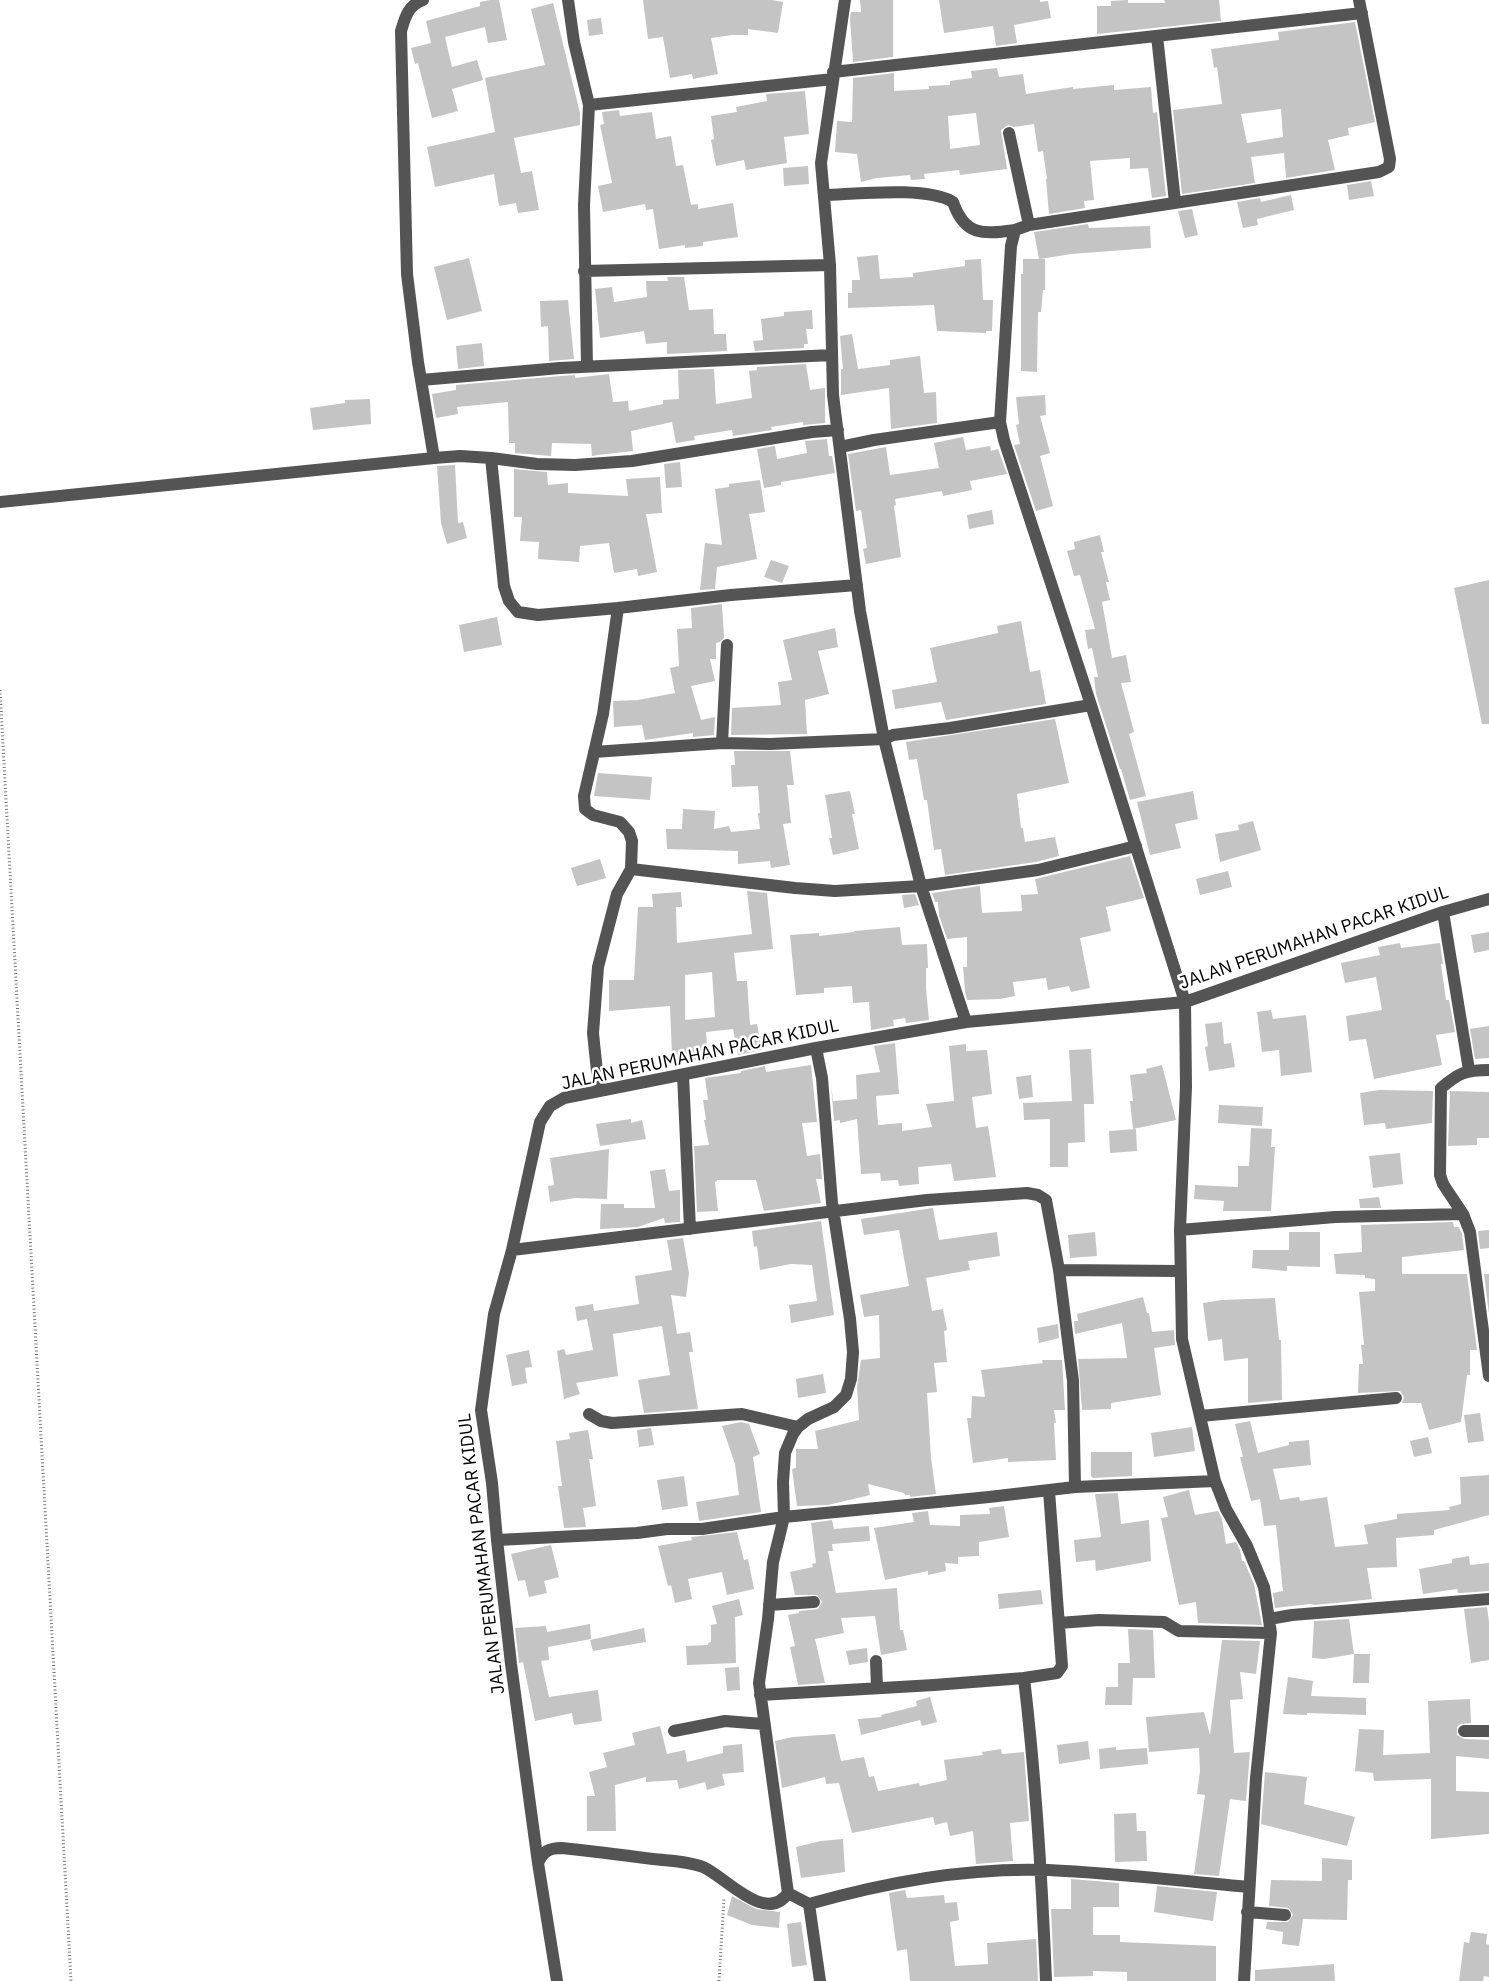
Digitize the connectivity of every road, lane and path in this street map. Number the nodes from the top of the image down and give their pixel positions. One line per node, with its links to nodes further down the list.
1 (423, 0): 17 (street)
2 (568, 0): 7 (street)
3 (845, 0): 6 (street)
4 (1361, 6): 5 (street); 10 (street)
5 (1157, 36): 6 (street); 10 (street)
6 (833, 75): 7 (street); 9 (street)
7 (589, 105): 14 (street)
8 (1009, 134): 11 (street)
9 (824, 195): 12 (street); 13 (street)
10 (1175, 202): 11 (street)
11 (1029, 225): 12 (street)
12 (1015, 230): 18 (street)
13 (830, 264): 14 (street); 15 (street)
14 (584, 271): 16 (street)
15 (832, 355): 16 (street); 19 (street)
16 (587, 366): 17 (street)
17 (420, 380): 21 (street)
18 (1000, 422): 20 (street); 28 (street)
19 (838, 430): 20 (street); 22 (street)
20 (840, 447): 24 (street)
21 (434, 458): 22 (street); 23 (street)
22 (491, 458): 25 (street)
23 (0, 502)
24 (857, 585): 25 (street); 29 (street)
25 (618, 608): 31 (street)
26 (727, 645): 30 (street)
27 (0, 690): 83 (path)
28 (1091, 705): 29 (street); 32 (street)
29 (884, 739): 30 (street); 34 (street)
30 (722, 743): 31 (street)
31 (594, 752): 33 (street)
32 (1136, 846): 34 (street); 37 (street)
33 (631, 868): 34 (street); 43 (street)
34 (921, 886): 38 (street)
35 (1489, 899): 36 (street, JALAN PERUMAHAN PACAR KIDUL)
36 (1443, 912): 37 (street, JALAN PERUMAHAN PACAR KIDUL); 40 (street)
37 (1185, 1002): 38 (street, JALAN PERUMAHAN PACAR KIDUL); 47 (street)
38 (966, 1022): 39 (street, JALAN PERUMAHAN PACAR KIDUL)
39 (816, 1048): 42 (street, JALAN PERUMAHAN PACAR KIDUL); 44 (street)
40 (1469, 1070): 41 (street); 45 (street)
41 (1489, 1070)
42 (683, 1075): 43 (street, JALAN PERUMAHAN PACAR KIDUL); 46 (street)
43 (599, 1091): 48 (street, JALAN PERUMAHAN PACAR KIDUL)
44 (834, 1211): 46 (street); 49 (street); 55 (street)
45 (1463, 1214): 47 (street); 51 (street)
46 (690, 1229): 48 (street)
47 (1180, 1230): 50 (street)
48 (512, 1250): 60 (street, JALAN PERUMAHAN PACAR KIDUL)
49 (1059, 1270): 50 (street); 57 (street)
50 (1180, 1271): 54 (street)
51 (1489, 1376)
52 (1396, 1398): 54 (street)
53 (589, 1414): 55 (street)
54 (1200, 1416): 56 (street)
55 (798, 1427): 59 (street)
56 (1215, 1481): 57 (street); 64 (street)
57 (1075, 1487): 58 (street)
58 (1049, 1491): 59 (street); 65 (street)
59 (784, 1517): 60 (street); 63 (street)
60 (497, 1540): 75 (street, JALAN PERUMAHAN PACAR KIDUL)
61 (1489, 1599): 64 (street)
62 (814, 1602): 63 (street)
63 (768, 1605): 70 (street)
64 (1269, 1619): 66 (street)
65 (1059, 1623): 66 (street); 68 (street)
66 (1271, 1633): 78 (street)
67 (876, 1661): 69 (street)
68 (1024, 1678): 69 (street); 76 (street)
69 (878, 1688): 70 (street)
70 (760, 1695): 71 (street)
71 (763, 1724): 72 (street); 79 (street)
72 (674, 1731)
73 (1464, 1731): 74 (street)
74 (1489, 1731)
75 (538, 1863): 77 (street); 84 (street, JALAN PERUMAHAN PACAR KIDUL)
76 (1042, 1870): 78 (street); 80 (street); 87 (street)
77 (725, 1880): 79 (street); 85 (path)
78 (1249, 1887): 81 (street)
79 (788, 1893): 80 (street)
80 (809, 1904): 86 (street)
81 (1248, 1912): 82 (street); 88 (street)
82 (1285, 1915)
83 (71, 1981)
84 (557, 1981)
85 (720, 1981)
86 (820, 1981)
87 (1046, 1981)
88 (1244, 1981)

